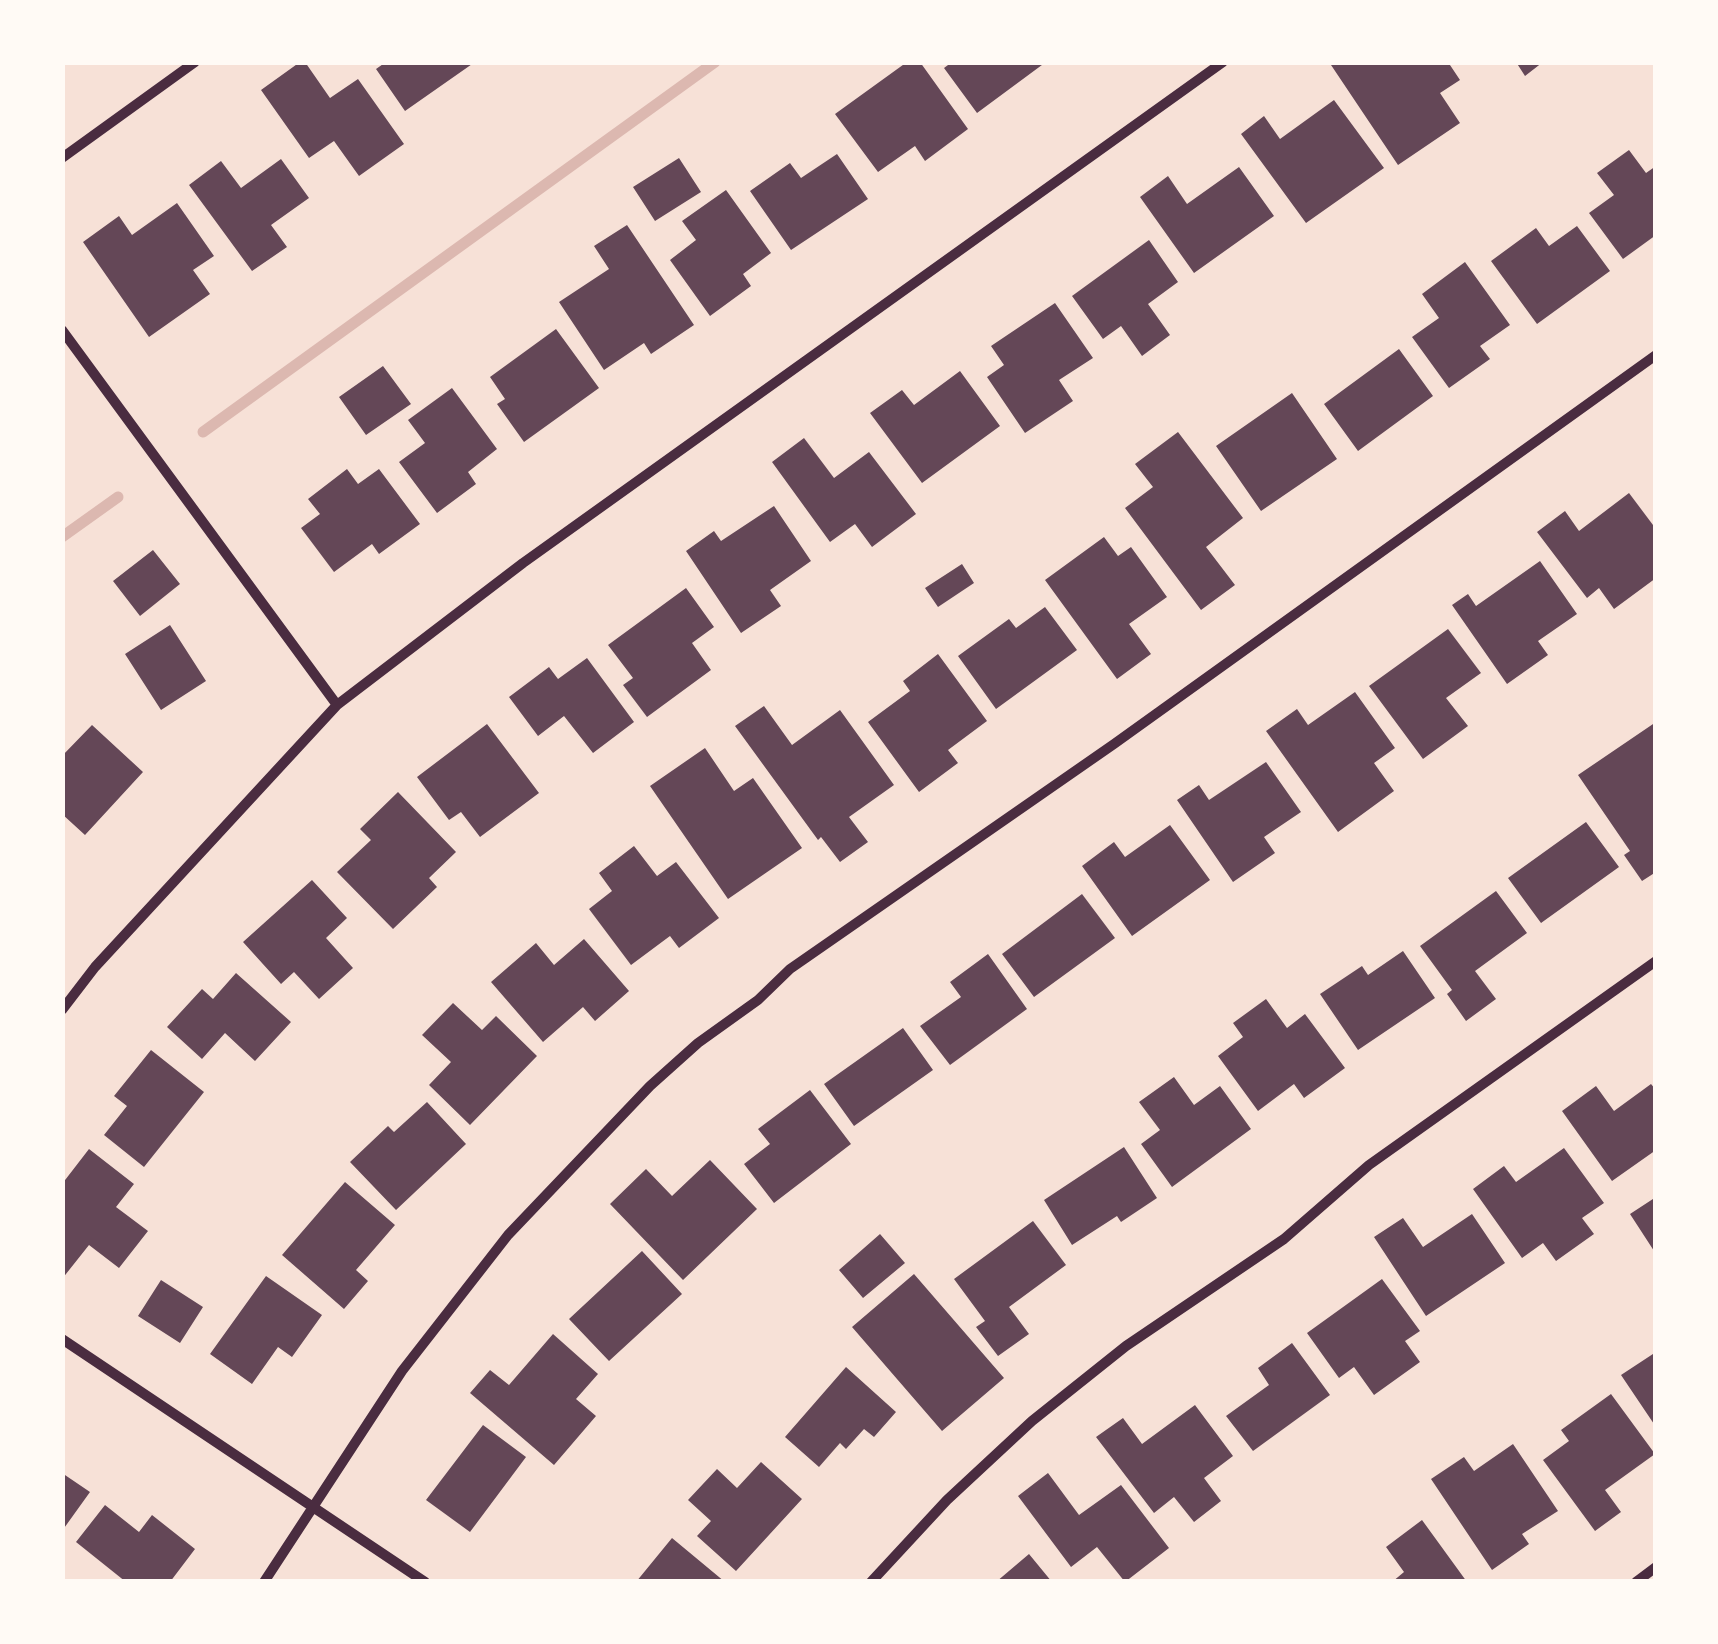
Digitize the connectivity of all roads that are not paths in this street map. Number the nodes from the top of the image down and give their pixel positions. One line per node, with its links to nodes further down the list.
1 (195, 62): 3 (street)
2 (1223, 62): 6 (street)
3 (62, 158)
4 (62, 330): 6 (street)
5 (1656, 355): 10 (street)
6 (337, 705): 8 (street)
7 (1656, 961): 14 (street)
8 (62, 1010)
9 (62, 1339): 10 (street)
10 (312, 1504): 12 (street); 13 (street)
11 (1656, 1568): 15 (street)
12 (264, 1582)
13 (425, 1582)
14 (871, 1582)
15 (1636, 1582)

